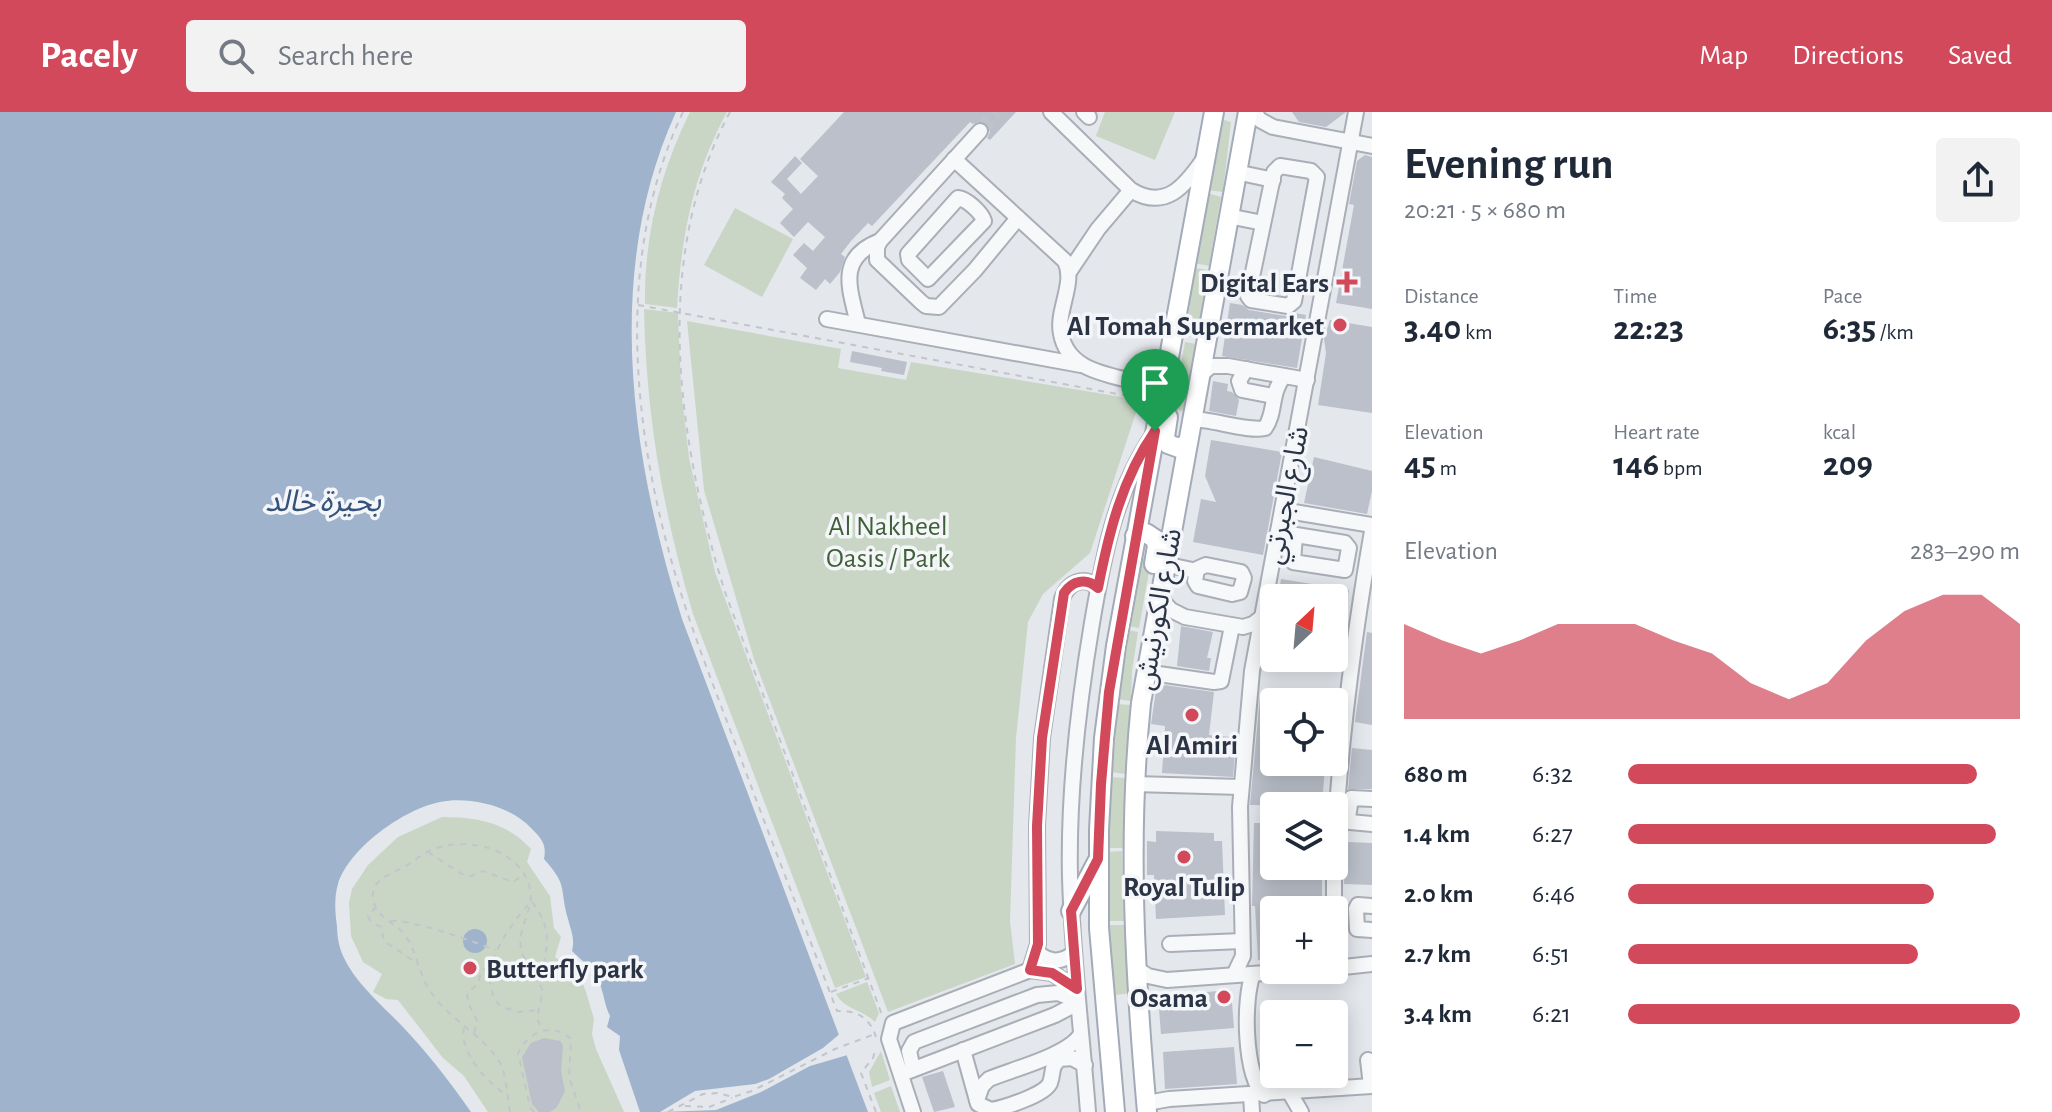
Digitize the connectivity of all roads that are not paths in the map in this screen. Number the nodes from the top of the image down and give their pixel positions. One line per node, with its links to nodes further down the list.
1 (1051, 112): 13 (street)
2 (1214, 112): 9 (main road, شارع الكورنيش)
3 (1248, 112): 11 (main road, شارع الكورنيش)
4 (1254, 112): 7 (street)
5 (1356, 112): 7 (street, شارع الجبرتي)
6 (980, 131): 10 (street)
7 (1350, 141): 8 (street); 29 (street, شارع الجبرتي)
8 (1372, 146)
9 (1205, 156): 13 (street); 30 (main road, شارع الكورنيش)
10 (954, 159): 15 (street); 17 (street)
11 (1236, 172): 12 (street); 14 (main road, شارع الكورنيش)
12 (1273, 180): 16 (street); 16 (street)
13 (1131, 190): 20 (street)
14 (1228, 216): 16 (street); 27 (main road, شارع الكورنيش)
15 (1018, 218): 19 (street); 20 (street)
16 (1263, 223)
17 (880, 241): 22 (street); 24 (street)
18 (948, 258): 19 (street); 21 (street); 21 (street)
19 (975, 270): 22 (street)
20 (1069, 272): 25 (street)
21 (928, 279): 22 (street)
22 (949, 298)
23 (827, 319): 24 (street)
24 (858, 324): 25 (street)
25 (1081, 365): 30 (street)
26 (1246, 369): 27 (street); 28 (street); 31 (street)
27 (1200, 375): 32 (main road, شارع الكورنيش)
28 (1284, 376): 29 (street); 31 (street)
29 (1307, 380): 35 (street, شارع الجبرتي)
30 (1163, 393): 33 (main road, شارع الكورنيش); 34 (main road)
31 (1273, 396): 32 (street)
32 (1191, 419): 34 (main road, شارع الكورنيش)
33 (1155, 431): 39 (main road, شارع الكورنيش); 43 (street)
34 (1186, 444): 40 (main road, شارع الكورنيش)
35 (1282, 510): 36 (street); 37 (street, شارع الجبرتي)
36 (1372, 528): 45 (street)
37 (1278, 532): 38 (street); 42 (street, شارع الجبرتي)
38 (1295, 535)
39 (1135, 536): 44 (main road); 55 (main road, شارع الكورنيش)
40 (1164, 564): 41 (street); 44 (main road, شارع الكورنيش)
41 (1197, 571)
42 (1268, 584)
43 (1098, 588): 57 (street); 61 (street)
44 (1158, 596): 47 (street); 49 (main road, شارع الكورنيش)
45 (1366, 597): 52 (street)
46 (1260, 618): 47 (street)
47 (1232, 626): 49 (street)
48 (1260, 629): 51 (street, شارع الجبرتي)
49 (1145, 672): 50 (main road, شارع الكورنيش)
50 (1134, 784): 51 (street); 65 (main road, شارع الكورنيش)
51 (1241, 787): 59 (street, شارع الجبرتي)
52 (1338, 792)
53 (1372, 799): 54 (street)
54 (1372, 824)
55 (1098, 859): 57 (main road); 89 (main road, شارع الكورنيش)
56 (1372, 906): 58 (street)
57 (1071, 911): 62 (street)
58 (1372, 930)
59 (1242, 941): 60 (street); 69 (street, شارع الجبرتي)
60 (1170, 944)
61 (1037, 952): 62 (street); 66 (street)
62 (1074, 953): 70 (street)
63 (1372, 964): 64 (street)
64 (1348, 967)
65 (1137, 969): 69 (street); 86 (main road, شارع الكورنيش)
66 (1030, 970): 70 (street); 78 (street)
67 (1260, 973): 68 (street)
68 (1253, 974): 69 (street); 84 (street)
69 (1234, 975)
70 (1078, 998): 71 (street); 72 (street); 78 (street)
71 (1055, 1015): 72 (street); 73 (street)
72 (1080, 1027): 74 (street); 77 (street)
73 (963, 1050): 78 (street); 79 (street)
74 (1058, 1056): 76 (street); 77 (street); 80 (street)
75 (1368, 1060): 82 (street)
76 (1032, 1061): 80 (street); 81 (street)
77 (1085, 1065): 88 (street)
78 (907, 1072): 87 (street)
79 (969, 1072): 81 (street); 85 (street)
80 (1051, 1073): 85 (street)
81 (989, 1079): 85 (street)
82 (1372, 1086): 83 (street)
83 (1290, 1093): 84 (street); 91 (street)
84 (1258, 1095): 86 (street); 90 (street)
85 (977, 1100)
86 (1147, 1108)
87 (913, 1112)
88 (1088, 1112)
89 (1115, 1112)
90 (1252, 1112)
91 (1301, 1112)

